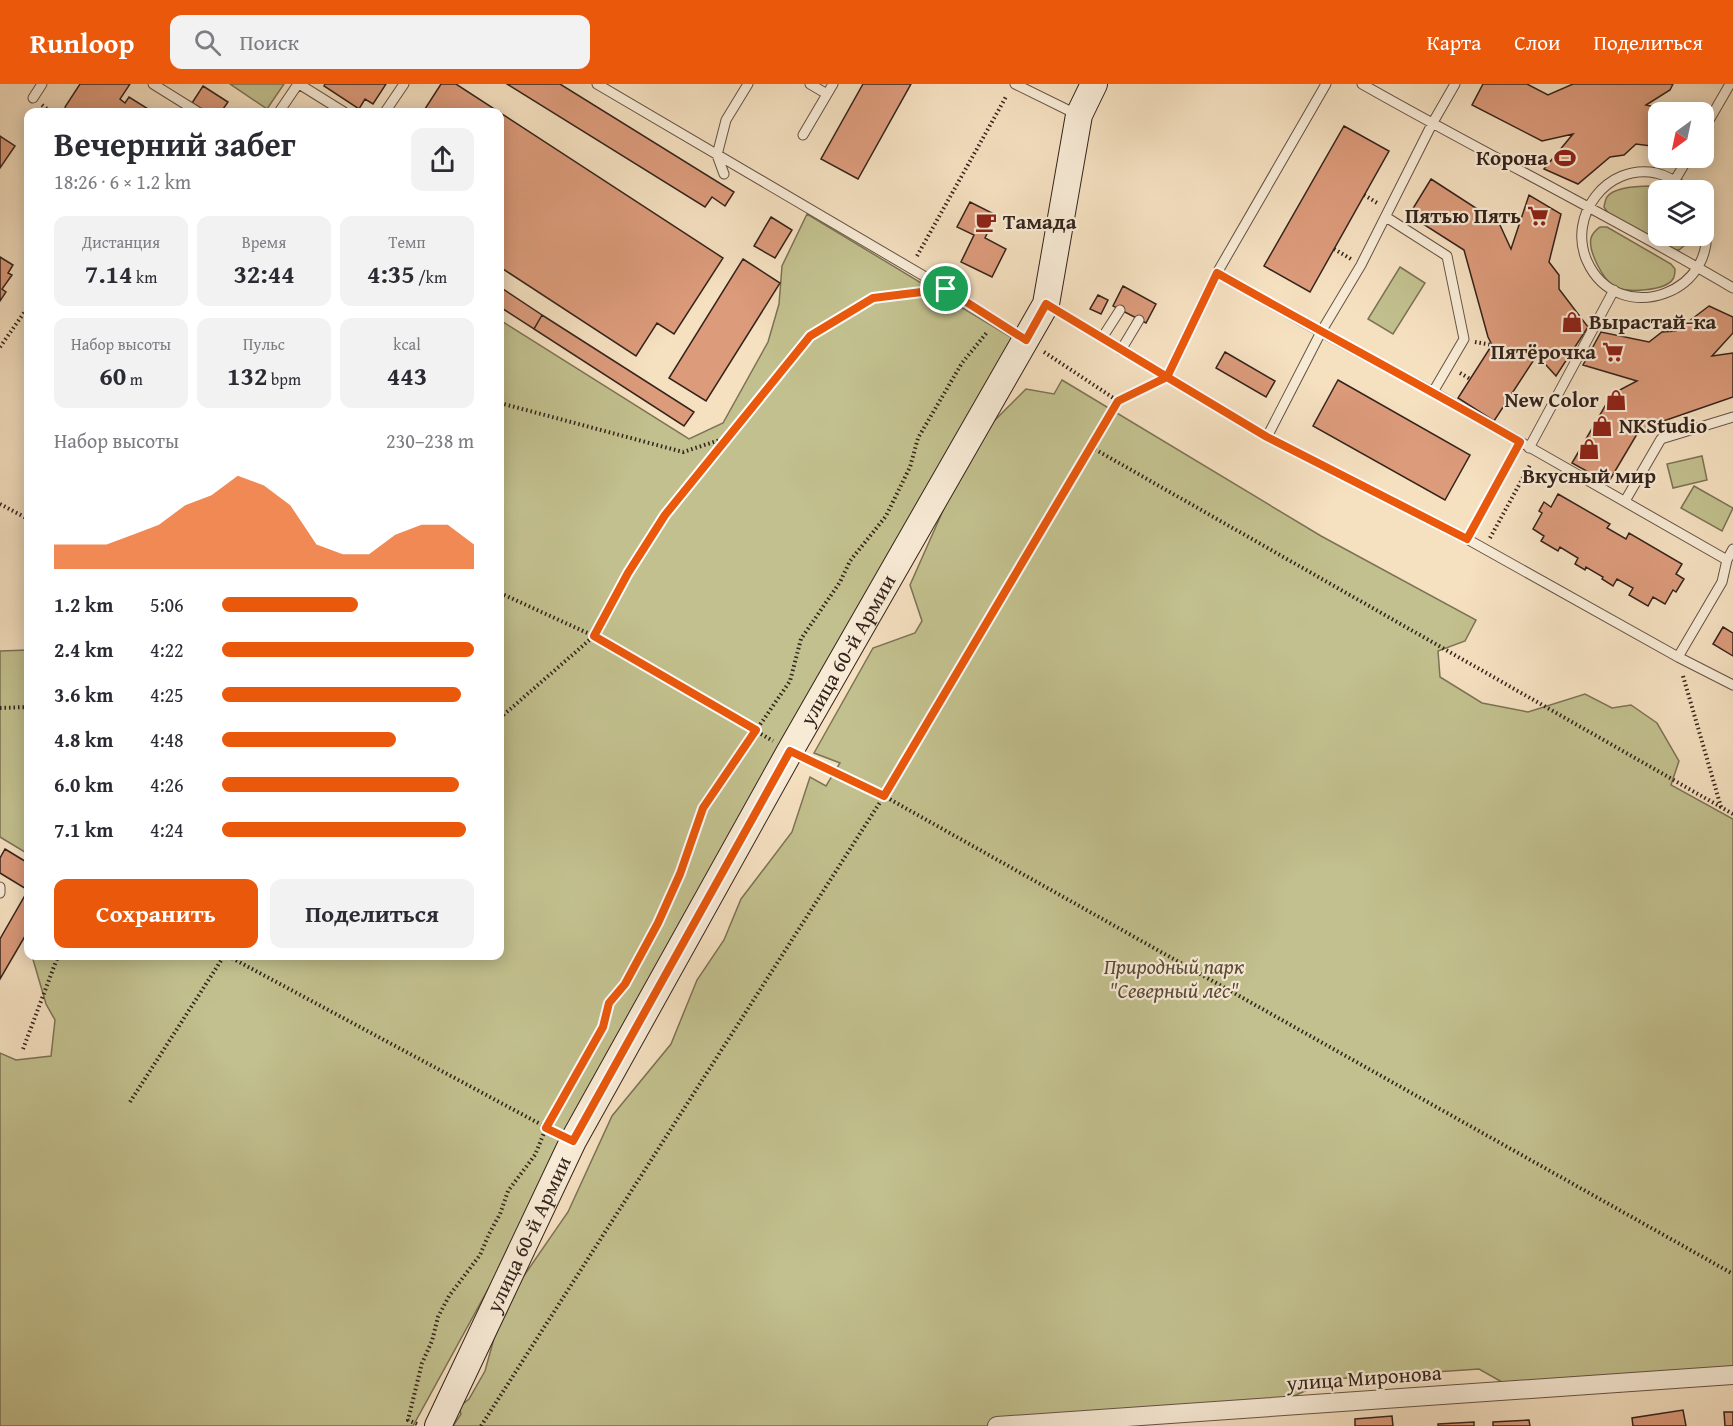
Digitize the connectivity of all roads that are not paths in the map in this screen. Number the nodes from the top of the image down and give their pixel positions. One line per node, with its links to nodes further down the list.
1 (42, 84): 16 (lane)
2 (153, 84): 17 (lane)
3 (298, 84): 18 (lane); 19 (lane)
4 (404, 84): 20 (lane)
5 (597, 84): 25 (lane)
6 (748, 84): 25 (lane)
7 (810, 84): 15 (lane)
8 (833, 84): 15 (lane)
9 (1015, 84): 22 (lane)
10 (1094, 84): 22 (street, улица 60-й Армии)
11 (1326, 84): 33 (lane)
12 (1362, 84): 23 (lane)
13 (1455, 84): 23 (lane)
14 (1730, 84): 21 (lane)
15 (827, 94): 24 (lane)
16 (33, 98)
17 (192, 108)
18 (282, 108)
19 (337, 108)
20 (388, 108)
21 (1714, 112)
22 (1078, 115): 36 (street, улица 60-й Армии)
23 (1432, 123): 29 (lane); 30 (lane)
24 (803, 135)
25 (717, 155): 27 (lane); 41 (lane)
26 (1682, 168): 28 (lane)
27 (724, 174)
28 (1675, 180): 29 (lane)
29 (1588, 206): 32 (lane); 35 (lane)
30 (1386, 217): 39 (lane); 44 (lane)
31 (1706, 246): 32 (lane)
32 (1698, 268): 34 (lane); 35 (lane)
33 (1217, 273): 39 (lane); 43 (lane)
34 (1733, 288)
35 (1614, 290): 47 (lane)
36 (1046, 304): 40 (lane); 41 (street, улица 60-й Армии)
37 (1120, 310): 40 (lane)
38 (1139, 320): 42 (lane)
39 (1321, 332): 44 (lane); 46 (lane)
40 (1102, 338): 42 (lane)
41 (1026, 340): 58 (street, улица 60-й Армии)
42 (1121, 350): 43 (lane)
43 (1167, 377): 46 (lane)
44 (1433, 392): 47 (lane)
45 (1733, 417): 48 (lane)
46 (1267, 437): 53 (lane)
47 (1533, 450): 48 (lane)
48 (1625, 501): 50 (lane)
49 (1733, 549): 50 (lane)
50 (1726, 560): 51 (lane)
51 (1722, 582): 52 (lane); 53 (lane)
52 (1733, 588)
53 (1678, 657): 54 (lane)
54 (1733, 685)
55 (0, 887): 56 (lane)
56 (0, 893)
57 (1733, 1375): 59 (street, улица Миронова)
58 (438, 1426)
59 (997, 1426)

